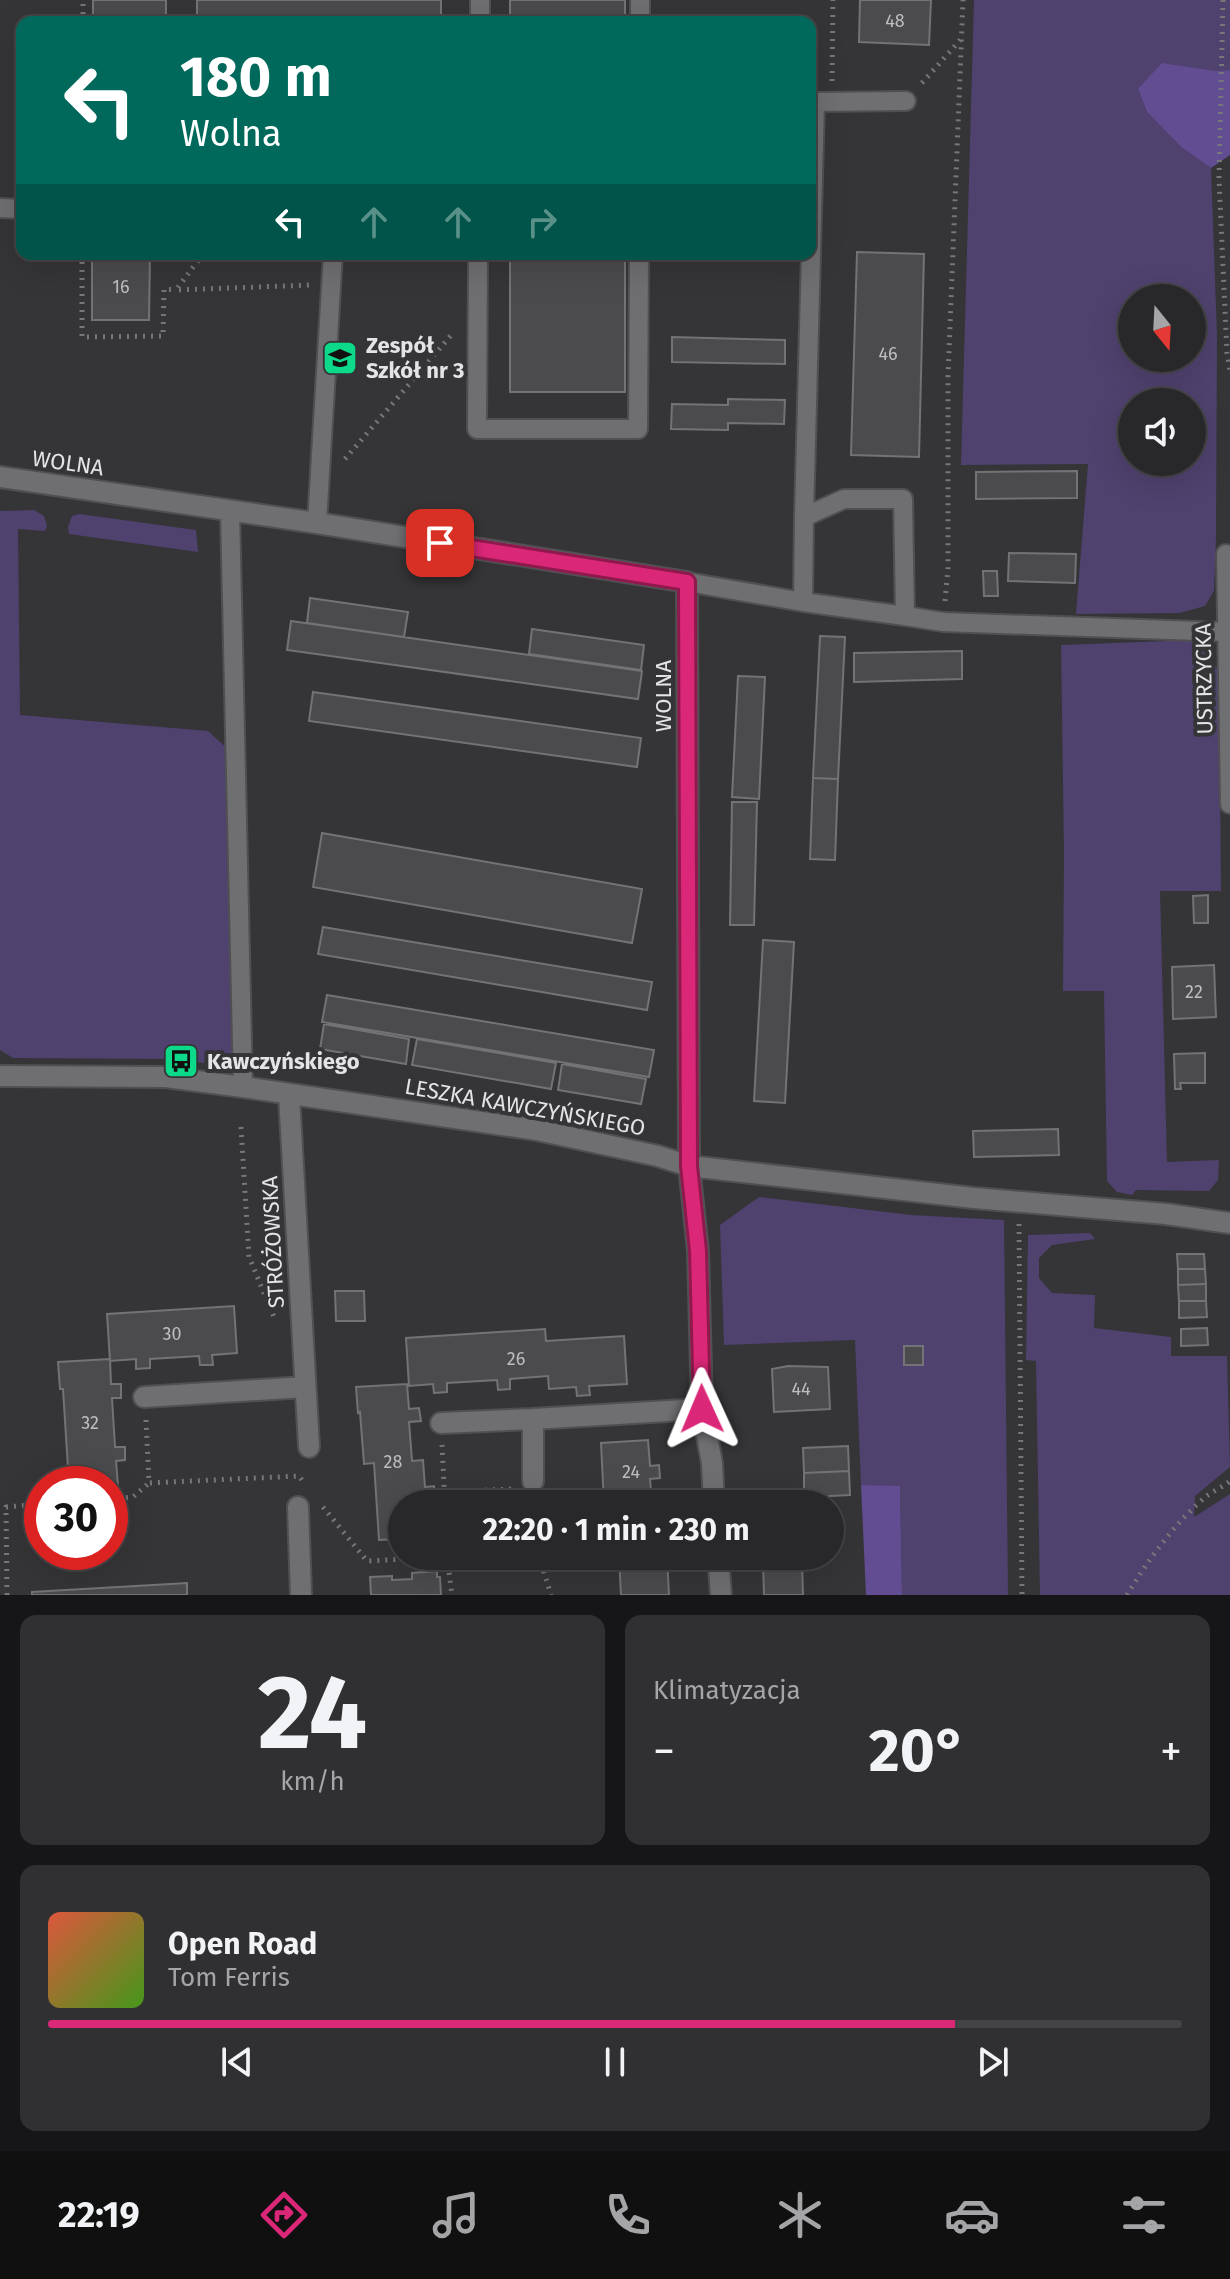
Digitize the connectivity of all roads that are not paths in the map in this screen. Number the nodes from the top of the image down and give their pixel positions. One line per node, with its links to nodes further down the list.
1 (906, 101): 2 (lane)
2 (816, 102)
3 (333, 260): 10 (lane)
4 (478, 260): 5 (lane)
5 (639, 260)
6 (811, 260): 9 (lane)
7 (0, 477): 8 (street, WOLNA)
8 (230, 511): 10 (street, WOLNA); 18 (lane)
9 (804, 517): 13 (lane); 14 (lane)
10 (317, 523): 12 (street, WOLNA)
11 (1226, 554): 15 (lane, USTRZYCKA)
12 (687, 582): 13 (lane); 20 (street, WOLNA)
13 (803, 602): 14 (lane)
14 (905, 616): 15 (lane)
15 (1227, 632): 16 (lane, USTRZYCKA)
16 (1230, 804)
17 (0, 1076): 18 (street, LESZKA KAWCZYŃSKIEGO)
18 (243, 1087): 19 (street, LESZKA KAWCZYŃSKIEGO)
19 (289, 1095): 20 (street, LESZKA KAWCZYŃSKIEGO); 22 (street, STRÓŻOWSKA)
20 (689, 1166): 21 (street, LESZKA KAWCZYŃSKIEGO); 24 (street, WOLNA)
21 (1230, 1223)
22 (305, 1387): 23 (street); 27 (street, STRÓŻOWSKA)
23 (144, 1397)
24 (702, 1409): 25 (street); 29 (street, WOLNA)
25 (533, 1419): 26 (street); 28 (street)
26 (441, 1423)
27 (309, 1447)
28 (525, 1485)
29 (713, 1490)
30 (308, 1503): 32 (street)
31 (719, 1570): 33 (street)
32 (301, 1595)
33 (721, 1595)

